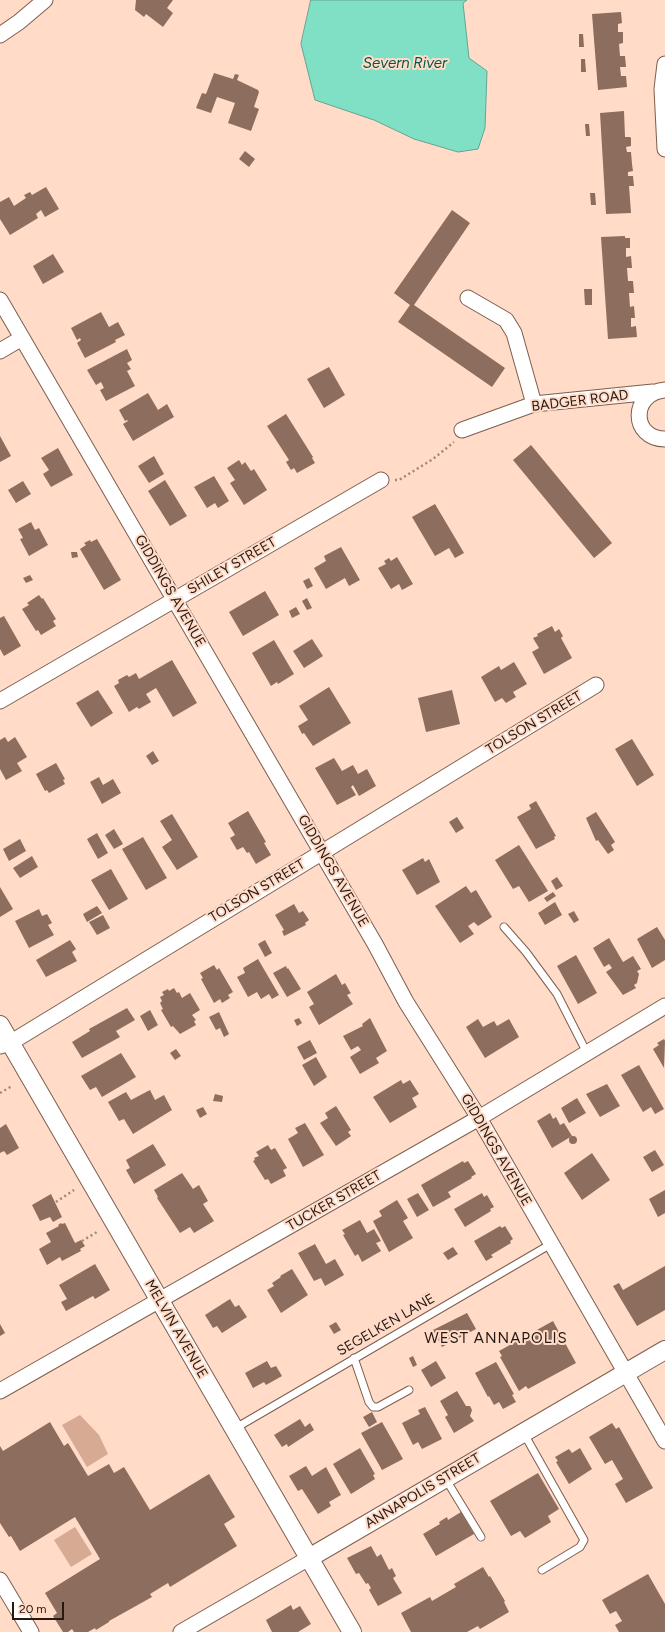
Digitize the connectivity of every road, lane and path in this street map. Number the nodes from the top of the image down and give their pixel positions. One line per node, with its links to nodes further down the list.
1 (45, 0): 2 (street)
2 (0, 35)
3 (665, 64): 4 (street)
4 (665, 150)
5 (468, 298): 10 (street)
6 (0, 300): 7 (street, GIDDINGS AVENUE)
7 (22, 338): 8 (street); 14 (street, GIDDINGS AVENUE)
8 (0, 351)
9 (659, 391): 10 (street, BADGER ROAD); 12 (street, BADGER ROAD)
10 (534, 404): 11 (street, BADGER ROAD)
11 (462, 430): 13 (path)
12 (665, 439)
13 (381, 480): 14 (street, SHILEY STREET)
14 (175, 600): 16 (street, SHILEY STREET); 17 (street, GIDDINGS AVENUE)
15 (596, 685): 17 (street, TOLSON STREET)
16 (0, 701)
17 (322, 852): 21 (street, TOLSON STREET); 25 (street, GIDDINGS AVENUE)
18 (504, 927): 22 (lane)
19 (665, 1006): 22 (street, TUCKER STREET)
20 (0, 1025): 21 (street, MELVIN AVENUE)
21 (5, 1044): 31 (street, MELVIN AVENUE)
22 (587, 1053): 25 (street, TUCKER STREET)
23 (12, 1086): 24 (path)
24 (0, 1093)
25 (479, 1118): 30 (street, GIDDINGS AVENUE); 31 (street, TUCKER STREET)
26 (74, 1190): 27 (path)
27 (56, 1202)
28 (98, 1232): 29 (path)
29 (82, 1241)
30 (551, 1244): 33 (lane, SEGELKEN LANE); 34 (street, GIDDINGS AVENUE)
31 (159, 1300): 36 (street, TUCKER STREET); 37 (street, MELVIN AVENUE)
32 (665, 1350): 34 (street, ANNAPOLIS STREET)
33 (354, 1358): 35 (lane); 37 (lane, SEGELKEN LANE)
34 (625, 1372): 38 (street, ANNAPOLIS STREET); 39 (street, GIDDINGS AVENUE)
35 (409, 1390)
36 (0, 1391)
37 (234, 1429): 42 (street, MELVIN AVENUE)
38 (523, 1432): 40 (street, ANNAPOLIS STREET); 43 (lane)
39 (665, 1441)
40 (445, 1478): 41 (lane); 42 (street, ANNAPOLIS STREET)
41 (480, 1537)
42 (309, 1558): 46 (street, ANNAPOLIS STREET); 47 (street, MELVIN AVENUE)
43 (542, 1570)
44 (0, 1580): 45 (street)
45 (30, 1632)
46 (181, 1632)
47 (352, 1632)

